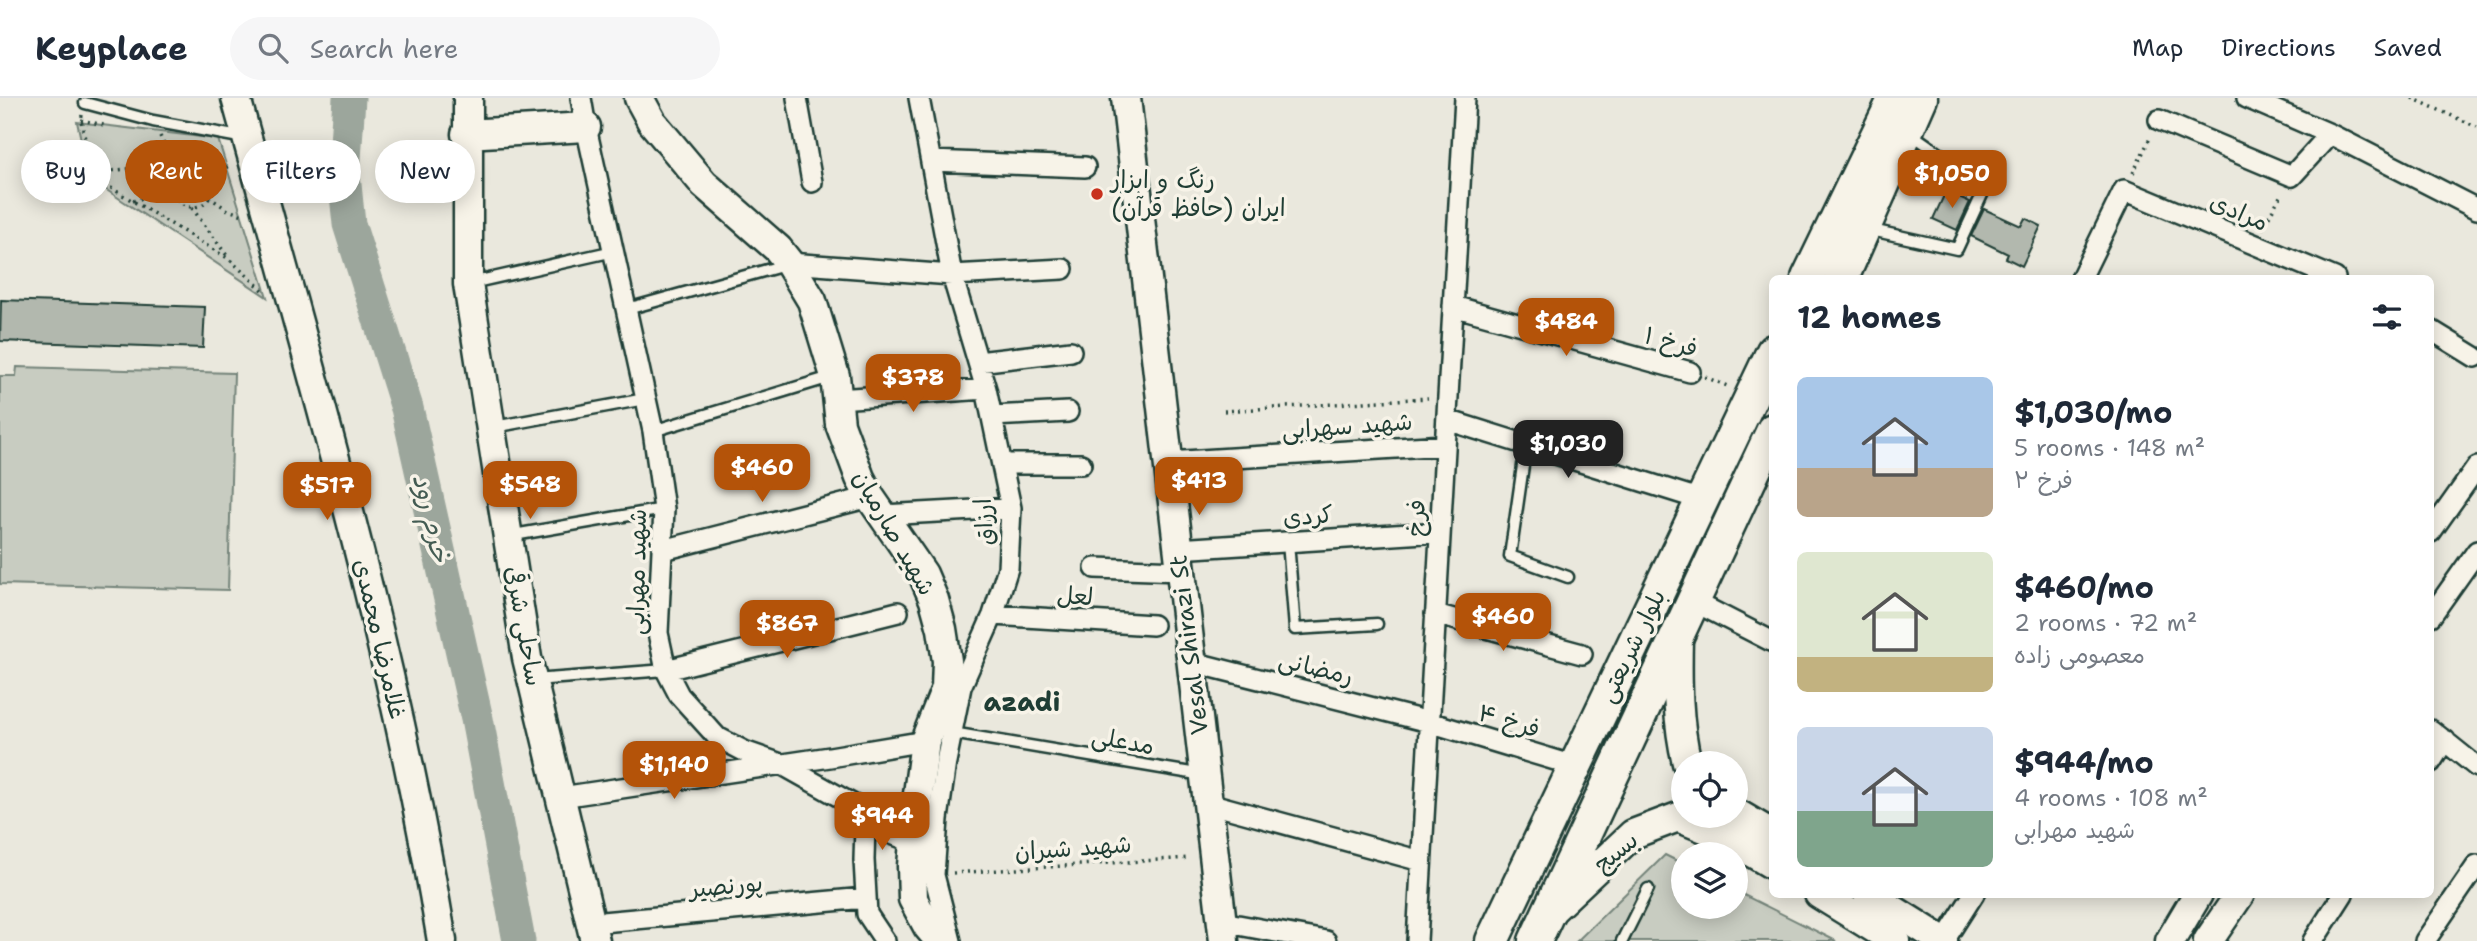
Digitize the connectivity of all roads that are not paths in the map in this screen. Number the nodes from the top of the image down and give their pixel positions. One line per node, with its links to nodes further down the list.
1 (225, 98): 18 (street)
2 (236, 98): 18 (street, غلامرضا محمدی)
3 (468, 98): 16 (street, ساحلی شرقی)
4 (486, 98): 16 (street)
5 (581, 98): 15 (street, شهید مهرابی)
6 (639, 98): 25 (street, شهید صارمیان)
7 (797, 98): 21 (street)
8 (919, 98): 19 (street, ارزاق)
9 (1126, 98): 52 (street, Vesal Shirazi St)
10 (1465, 98): 33 (street, فرخ)
11 (2247, 98): 17 (street)
12 (85, 103): 18 (lane)
13 (1902, 109): 23 (main road); 23 (lane)
14 (2159, 120): 17 (street)
15 (586, 127): 16 (street); 24 (street, شهید مهرابی)
16 (466, 134): 32 (street, ساحلی شرقی)
17 (2330, 134): 22 (street)
18 (237, 148): 110 (street, غلامرضا محمدی)
19 (931, 161): 20 (street); 27 (street, ارزاق)
20 (1085, 167)
21 (812, 182)
22 (2477, 209)
23 (1849, 226): 28 (main road); 29 (main road)
24 (614, 251): 32 (lane); 34 (street, شهید مهرابی)
25 (789, 263): 27 (street); 34 (lane); 41 (street, شهید صارمیان)
26 (1063, 269): 27 (street)
27 (952, 275): 39 (street, ارزاق)
28 (1810, 275)
29 (1842, 275)
30 (2082, 275): 31 (street, مرادی)
31 (2328, 275)
32 (468, 284): 47 (street, ساحلی شرقی)
33 (1453, 306): 40 (street, فرخ ۱); 46 (street, فرخ)
34 (627, 309): 43 (street, شهید مهرابی)
35 (2434, 332): 37 (street)
36 (1071, 351): 39 (street)
37 (2475, 357)
38 (1769, 359): 56 (main road, بلوار شریعتی)
39 (978, 362): 42 (street, ارزاق)
40 (1690, 372)
41 (836, 388): 42 (street); 48 (lane); 57 (street, شهید صارمیان)
42 (986, 389): 45 (street, ارزاق)
43 (645, 399): 47 (lane); 48 (street, شهید مهرابی)
44 (1068, 412): 45 (street)
45 (992, 416): 53 (street, ارزاق)
46 (1447, 420): 50 (street, فرخ); 51 (street)
47 (491, 428): 62 (street, ساحلی شرقی)
48 (653, 431): 59 (street, شهید مهرابی)
49 (1769, 439): 69 (main road, بلوار شریعتی)
50 (1445, 445): 52 (street, شهید سهرابی); 61 (street, فرخ)
51 (1526, 445): 56 (street); 68 (lane)
52 (1168, 462): 66 (street, Vesal Shirazi St)
53 (1002, 464): 54 (street); 58 (street, ارزاق)
54 (1081, 464)
55 (2477, 467): 60 (street)
56 (1702, 500): 87 (main road, بلوار شریعتی)
57 (877, 506): 58 (street); 64 (street); 84 (street, شهید صارمیان)
58 (1011, 508): 73 (street, ارزاق)
59 (664, 509): 62 (lane); 64 (street, شهید مهرابی)
60 (2434, 528)
61 (1440, 532): 63 (street, کردی); 72 (street, فرخ)
62 (508, 536): 81 (street, ساحلی شرقی)
63 (1288, 542): 66 (street, کردی); 74 (lane)
64 (663, 550): 80 (street, شهید مهرابی)
65 (2477, 551): 71 (street)
66 (1180, 560): 67 (street, کردی); 79 (street, Vesal Shirazi St)
67 (1095, 568)
68 (1568, 577)
69 (1693, 601): 76 (main road, بلوار شریعتی); 77 (street)
70 (898, 612): 80 (street)
71 (2434, 613)
72 (1436, 614): 78 (street); 82 (street, فرخ)
73 (993, 615): 75 (street, لعل); 84 (street, ارزاق)
74 (1377, 624)
75 (1153, 625)
76 (1678, 634): 85 (street); 106 (main road, بلوار شریعتی)
77 (1769, 640)
78 (1582, 654)
79 (1192, 662): 82 (street, رمضانی); 89 (street, Vesal Shirazi St)
80 (666, 670): 81 (lane); 86 (street, شهید مهرابی)
81 (533, 680): 90 (street, ساحلی شرقی)
82 (1429, 722): 87 (street, فرخ ۴); 95 (street, فرخ)
83 (2438, 735): 88 (street)
84 (939, 737): 86 (street); 89 (lane, مدعلی); 94 (street, شهید صارمیان); 113 (street, ارزاق)
85 (1685, 751)
86 (781, 764): 90 (street); 92 (street, شهید مهرابی)
87 (1575, 766): 116 (main road, بلوار شریعتی)
88 (2477, 767)
89 (1206, 789): 95 (street); 107 (street, Vesal Shirazi St)
90 (561, 797): 108 (street, ساحلی شرقی)
91 (1748, 820): 93 (street)
92 (865, 824): 94 (street); 99 (street)
93 (1769, 833)
94 (913, 842): 112 (street, شهید صارمیان)
95 (1422, 861): 115 (street, فرخ)
96 (1769, 863): 106 (street, بسیج)
97 (2477, 865): 122 (street)
98 (1648, 889): 117 (lane)
99 (865, 898): 108 (street, پورنصیر); 111 (street)
100 (1826, 898): 109 (street)
101 (1870, 898): 109 (street)
102 (1971, 898): 118 (street)
103 (2196, 898): 119 (street)
104 (2237, 898): 120 (street)
105 (2340, 898): 121 (street)
106 (1540, 928)
107 (1223, 931): 114 (street)
108 (593, 932)
109 (1890, 932): 118 (street)
110 (442, 941)
111 (885, 941)
112 (940, 941)
113 (951, 941)
114 (1326, 941)
115 (1417, 941)
116 (1492, 941)
117 (1622, 941)
118 (1943, 941)
119 (2170, 941)
120 (2208, 941)
121 (2313, 941)
122 (2424, 941)

